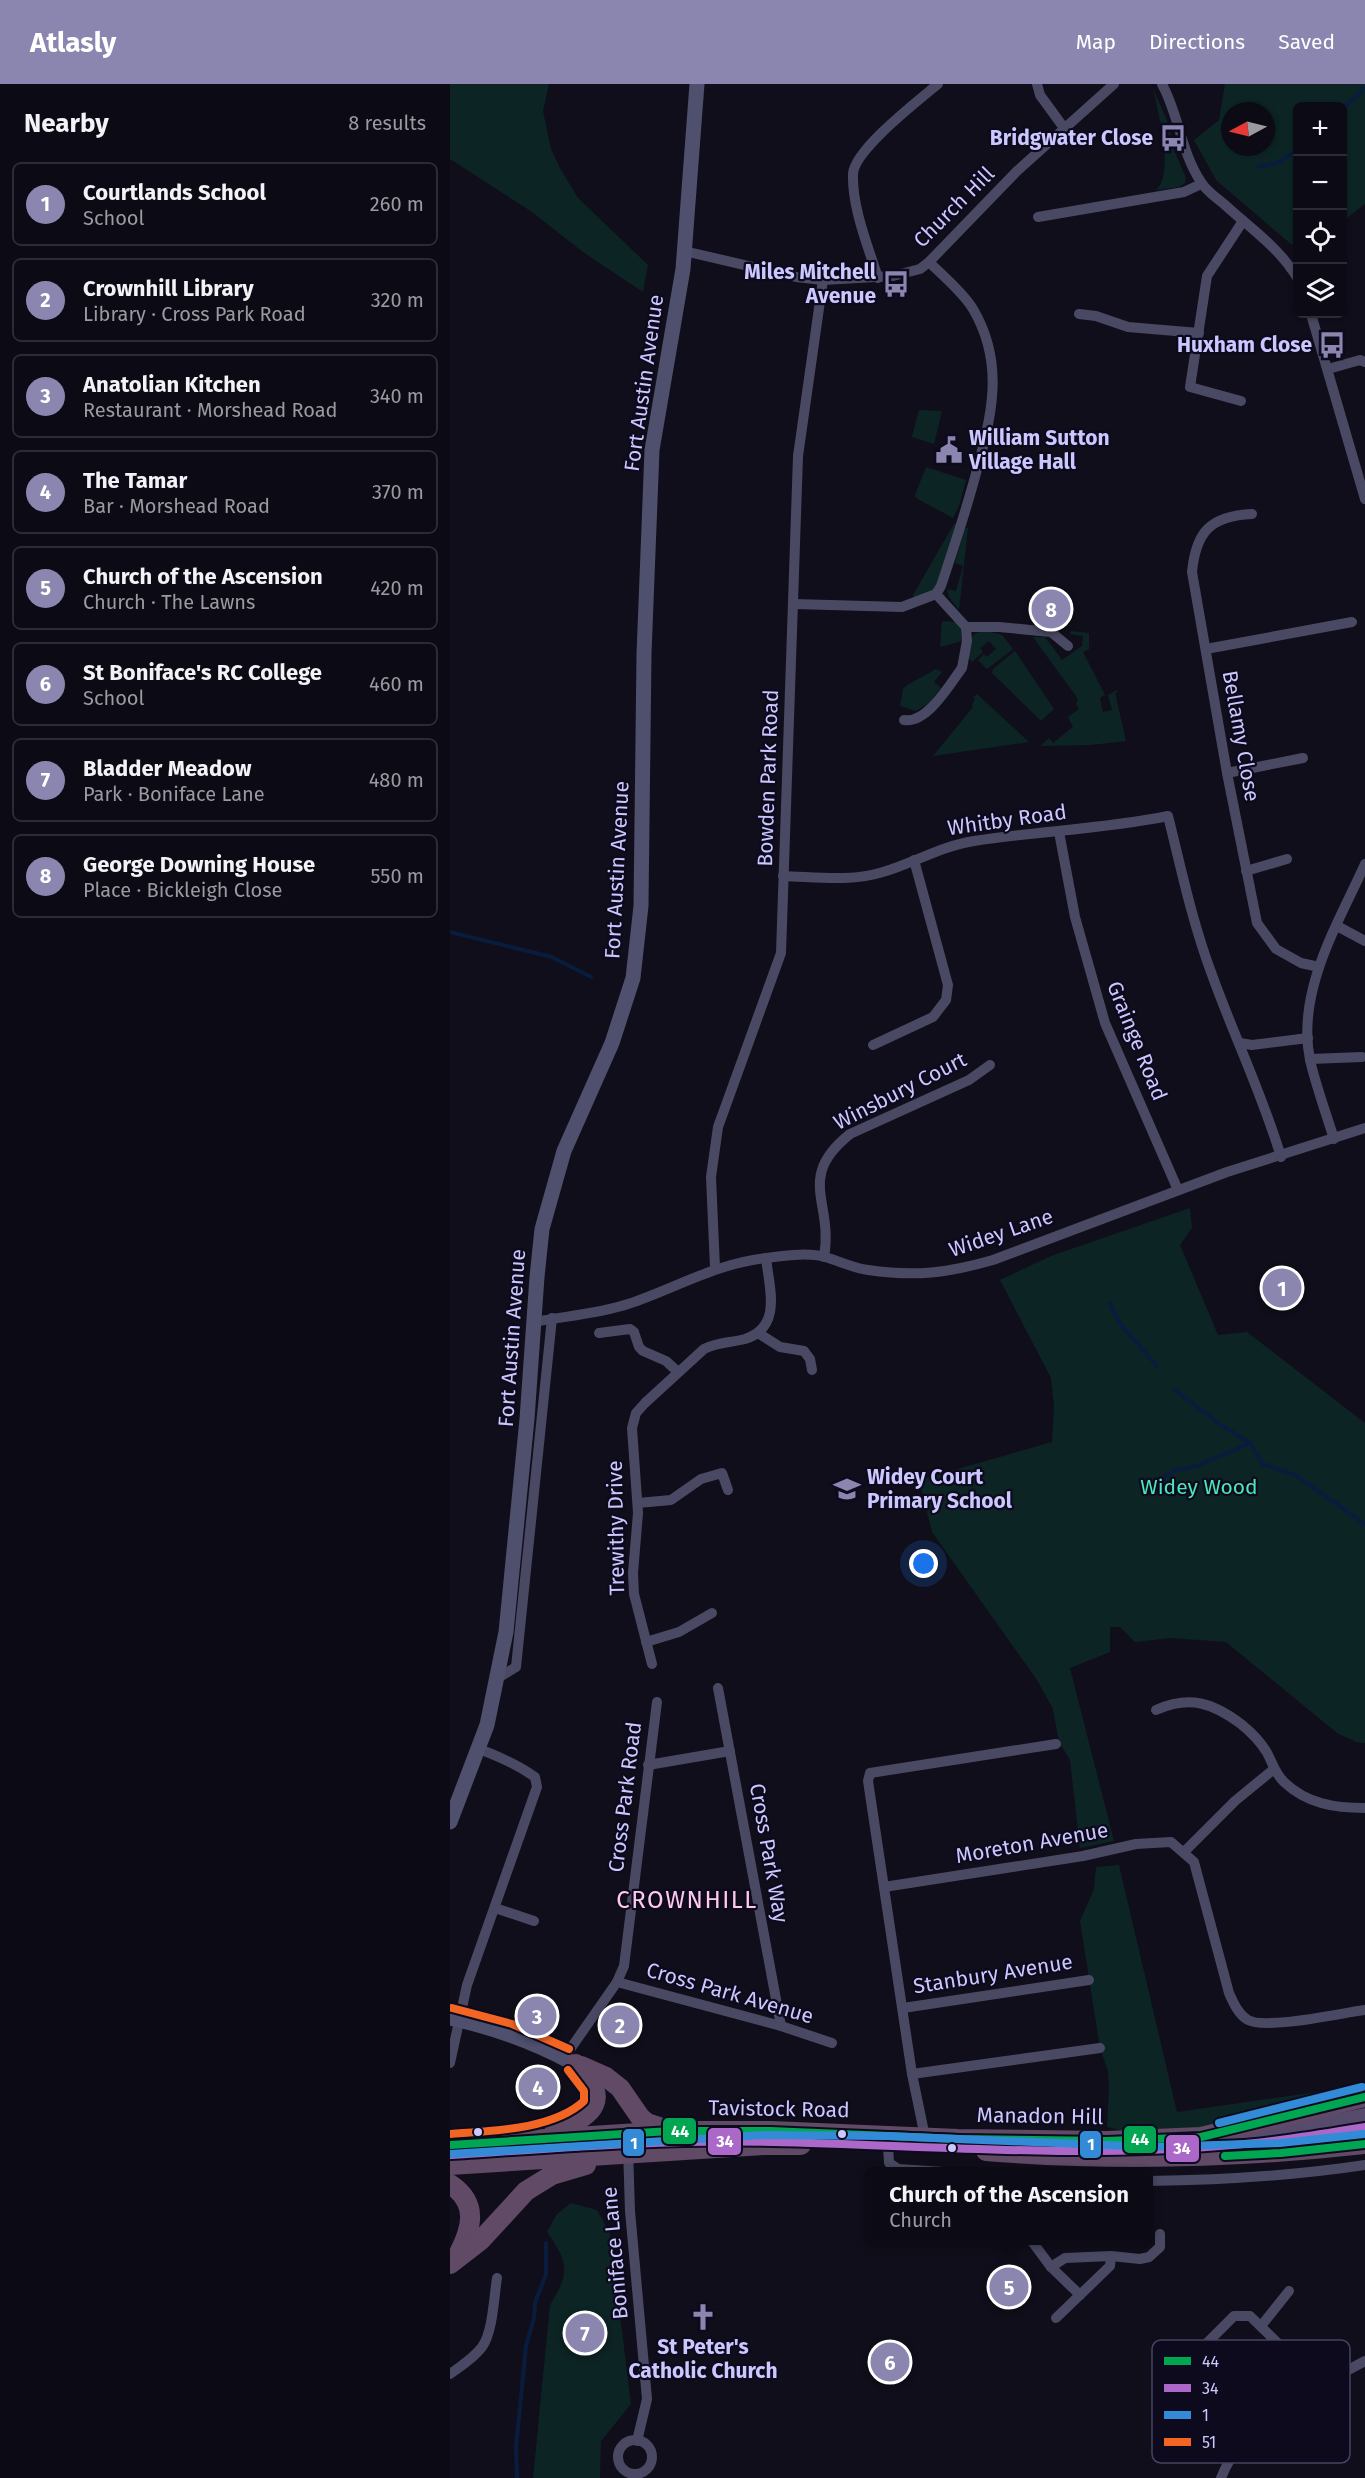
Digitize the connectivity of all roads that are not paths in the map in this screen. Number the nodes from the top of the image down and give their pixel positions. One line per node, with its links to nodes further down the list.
1 (697, 84): 10 (main road, Fort Austin Avenue)
2 (938, 84): 13 (street)
3 (1037, 84): 6 (street)
4 (1114, 84): 6 (street, Church Hill)
5 (1162, 84): 7 (street)
6 (1064, 128): 11 (street, Church Hill)
7 (1201, 183): 8 (street); 9 (street)
8 (1038, 217)
9 (1243, 221): 12 (street); 17 (street)
10 (684, 251): 14 (street, Church Hill); 55 (main road, Fort Austin Avenue)
11 (929, 262): 13 (street, Church Hill); 23 (street)
12 (1293, 271)
13 (878, 278): 14 (street, Church Hill)
14 (824, 280): 24 (street, Bowden Park Road)
15 (1079, 314): 17 (street)
16 (1312, 318): 19 (street)
17 (1199, 333): 20 (street)
18 (1365, 362): 19 (street)
19 (1328, 369): 21 (street)
20 (1241, 401)
21 (1365, 499)
22 (1252, 514): 28 (street, Bellamy Close)
23 (936, 594): 24 (street); 26 (street)
24 (794, 604): 37 (street, Bowden Park Road)
25 (1352, 622): 28 (street)
26 (966, 627): 27 (street); 29 (street)
27 (1068, 646)
28 (1206, 649): 31 (street, Bellamy Close)
29 (904, 720)
30 (1303, 758): 31 (street)
31 (1227, 773): 36 (street, Bellamy Close)
32 (1059, 832): 34 (street, Whitby Road); 42 (street, Whitby Road); 50 (street, Grainge Road)
33 (1287, 859): 36 (street)
34 (914, 860): 37 (street, Whitby Road); 43 (street)
35 (1365, 864): 38 (street)
36 (1246, 871): 40 (street, Bellamy Close)
37 (783, 876): 53 (street, Bowden Park Road)
38 (1336, 926): 39 (street); 40 (street)
39 (1365, 941)
40 (1318, 968): 41 (street)
41 (1308, 1038): 42 (street); 45 (street)
42 (1240, 1043): 49 (street)
43 (873, 1046)
44 (1362, 1057): 45 (street)
45 (1310, 1059): 48 (street)
46 (990, 1065): 51 (street, Winsbury Court)
47 (1365, 1128): 48 (street, Widey Lane)
48 (1334, 1139): 49 (street, Widey Lane)
49 (1281, 1157): 50 (street, Widey Lane)
50 (1179, 1190): 51 (street, Widey Lane)
51 (824, 1257): 52 (street, Widey Lane)
52 (766, 1258): 53 (street, Widey Lane); 57 (street)
53 (715, 1268): 54 (street, Widey Lane)
54 (552, 1318): 55 (street, Widey Lane); 67 (street, Fort Austin Avenue)
55 (534, 1322): 67 (main road, Fort Austin Avenue)
56 (599, 1333): 61 (street)
57 (758, 1333): 59 (street); 61 (street, Trewithy Drive)
58 (814, 1343): 59 (street)
59 (804, 1351): 60 (street)
60 (812, 1370)
61 (678, 1372): 63 (street, Trewithy Drive)
62 (728, 1490): 63 (street)
63 (638, 1503): 65 (street, Trewithy Drive)
64 (712, 1613): 65 (street)
65 (646, 1642): 66 (street, Trewithy Drive)
66 (652, 1664)
67 (498, 1678): 72 (main road, Fort Austin Avenue)
68 (718, 1688): 73 (street, Cross Park Way)
69 (657, 1702): 74 (street, Cross Park Road)
70 (1156, 1710): 75 (street)
71 (1056, 1744): 80 (street)
72 (478, 1749): 76 (main road, Fort Austin Avenue); 78 (main road, Fort Austin Avenue); 81 (street)
73 (730, 1751): 74 (street); 88 (street, Cross Park Way)
74 (648, 1765): 84 (street, Cross Park Road)
75 (1274, 1769): 77 (street); 79 (street)
76 (450, 1796)
77 (1365, 1808)
78 (450, 1822)
79 (1184, 1852): 80 (street, Moreton Avenue); 86 (street)
80 (884, 1887): 85 (street)
81 (495, 1908): 82 (street); 87 (street)
82 (534, 1921)
83 (1089, 1980): 85 (street, Stanbury Avenue)
84 (617, 1982): 88 (street, Cross Park Avenue); 91 (street, Cross Park Road)
85 (903, 2008): 93 (street)
86 (1365, 2010)
87 (454, 2019): 91 (main road); 92 (street)
88 (781, 2026): 89 (street, Cross Park Avenue)
89 (832, 2043)
90 (1100, 2048): 93 (street)
91 (570, 2061): 97 (highway); 101 (highway)
92 (450, 2063)
93 (912, 2074): 99 (street)
94 (1365, 2097): 100 (highway)
95 (1365, 2116): 100 (main road, Manadon Hill)
96 (1365, 2130): 106 (main road, Manadon Hill)
97 (670, 2131): 98 (highway, Tavistock Road); 102 (highway, Tavistock Road)
98 (628, 2133): 101 (highway, Tavistock Road); 105 (street, Boniface Lane)
99 (925, 2137): 100 (highway, Manadon Hill); 102 (highway, Manadon Hill)
100 (1201, 2137)
101 (506, 2140): 104 (highway, Tavistock Road)
102 (890, 2141): 105 (highway, Tavistock Road); 106 (highway, Manadon Hill); 109 (street)
103 (1365, 2144): 106 (highway)
104 (450, 2145)
105 (625, 2155): 107 (highway, Tavistock Road); 115 (highway); 127 (street, Boniface Lane)
106 (1231, 2156)
107 (450, 2165)
108 (1365, 2165): 110 (street)
109 (895, 2167)
110 (1153, 2181)
111 (450, 2184): 115 (highway)
112 (1160, 2234): 114 (street)
113 (1034, 2245): 116 (street)
114 (1111, 2256): 116 (street); 119 (street)
115 (453, 2262)
116 (1051, 2267): 119 (street)
117 (497, 2278): 126 (street)
118 (1289, 2291): 121 (street)
119 (1080, 2295): 120 (street)
120 (1056, 2318)
121 (1261, 2325): 122 (street); 123 (street)
122 (1211, 2340)
123 (1275, 2340)
124 (1365, 2361): 125 (street)
125 (1350, 2369)
126 (450, 2374)
127 (638, 2440): 129 (street); 129 (street)
128 (1230, 2463): 130 (street)
129 (641, 2476)
130 (1221, 2478)

